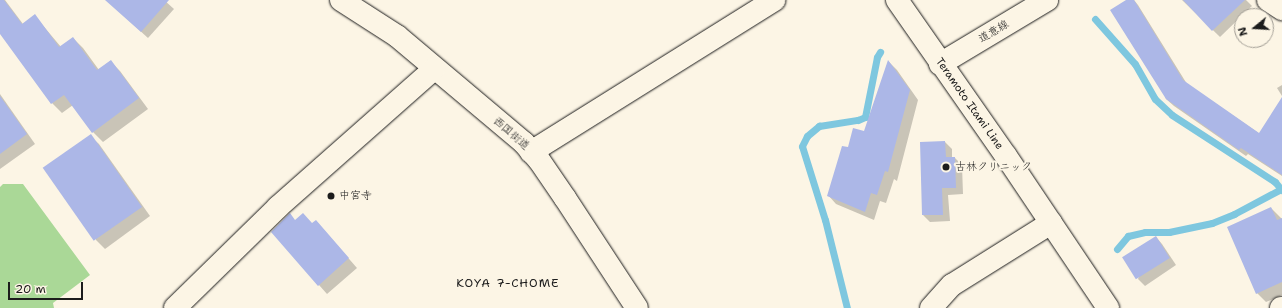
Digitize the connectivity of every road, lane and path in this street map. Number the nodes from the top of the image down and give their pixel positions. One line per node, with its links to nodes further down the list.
1 (341, 0): 8 (street, 西国街道)
2 (774, 0): 9 (street)
3 (897, 0): 7 (street, Teramoto Itami Line)
4 (1047, 0): 7 (street, 道意線)
5 (1268, 0): 6 (street)
6 (1282, 9)
7 (940, 64): 10 (street, Teramoto Itami Line)
8 (434, 69): 9 (street, 西国街道); 11 (street)
9 (531, 152): 12 (street, 西国街道)
10 (1051, 223): 13 (street); 14 (street, Teramoto Itami Line)
11 (175, 308)
12 (637, 308)
13 (931, 308)
14 (1108, 308)

